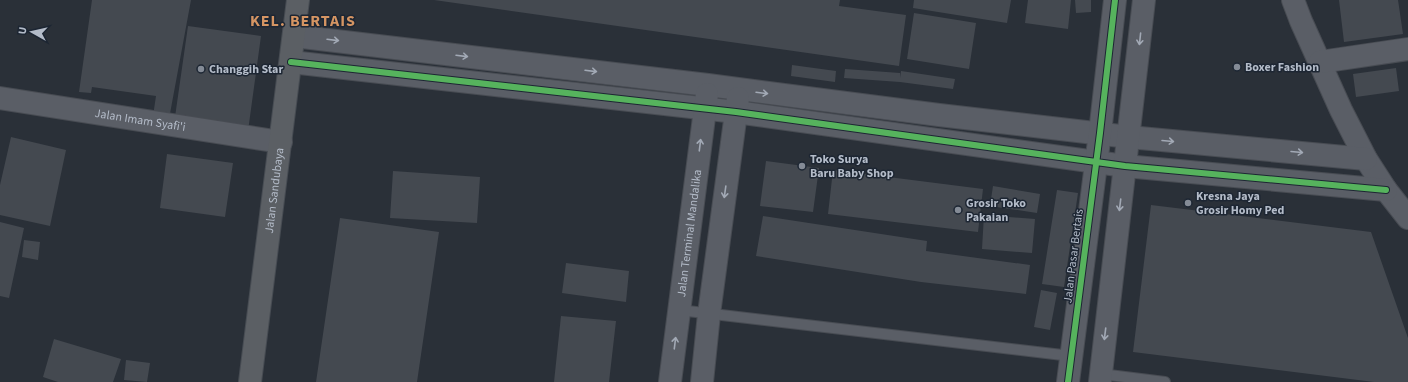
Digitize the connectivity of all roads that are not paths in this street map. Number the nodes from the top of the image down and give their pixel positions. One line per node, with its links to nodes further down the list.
1 (298, 0): 5 (highway, Jalan Sandubaya)
2 (1115, 0): 14 (street, Jalan Pasar Bertais)
3 (1144, 0): 15 (street, one-way to 15)
4 (1293, 0): 8 (street)
5 (294, 36): 7 (highway, Jalan Sandubaya); 9 (street, one-way to 9)
6 (1408, 49): 8 (street)
7 (291, 62): 12 (street); 16 (highway, Jalan Sandubaya)
8 (1320, 62): 17 (street)
9 (708, 85): 10 (street); 12 (street, Jalan Terminal Mandalika)
10 (740, 90): 13 (street); 14 (street, one-way to 14)
11 (0, 98): 16 (street, Jalan Imam Syafi'i)
12 (705, 108): 13 (street); 22 (street, Jalan Terminal Mandalika, one-way to 12)
13 (736, 112): 18 (street); 23 (street, one-way to 23)
14 (1100, 133): 15 (street); 18 (street, Jalan Pasar Bertais)
15 (1129, 137): 17 (street, one-way to 17); 19 (street)
16 (281, 142): 26 (highway, Jalan Sandubaya)
17 (1366, 159): 20 (street)
18 (1096, 162): 19 (street); 24 (street, Jalan Pasar Bertais)
19 (1125, 166): 20 (street); 25 (street, one-way to 25)
20 (1386, 190): 21 (street)
21 (1408, 218)
22 (679, 310): 23 (lane); 27 (street, Jalan Terminal Mandalika, one-way to 22)
23 (709, 314): 24 (lane); 28 (street)
24 (1071, 356): 29 (street, Jalan Pasar Bertais)
25 (1100, 378): 30 (lane)
26 (250, 382)
27 (670, 382)
28 (702, 382)
29 (1068, 382)
30 (1165, 382)

